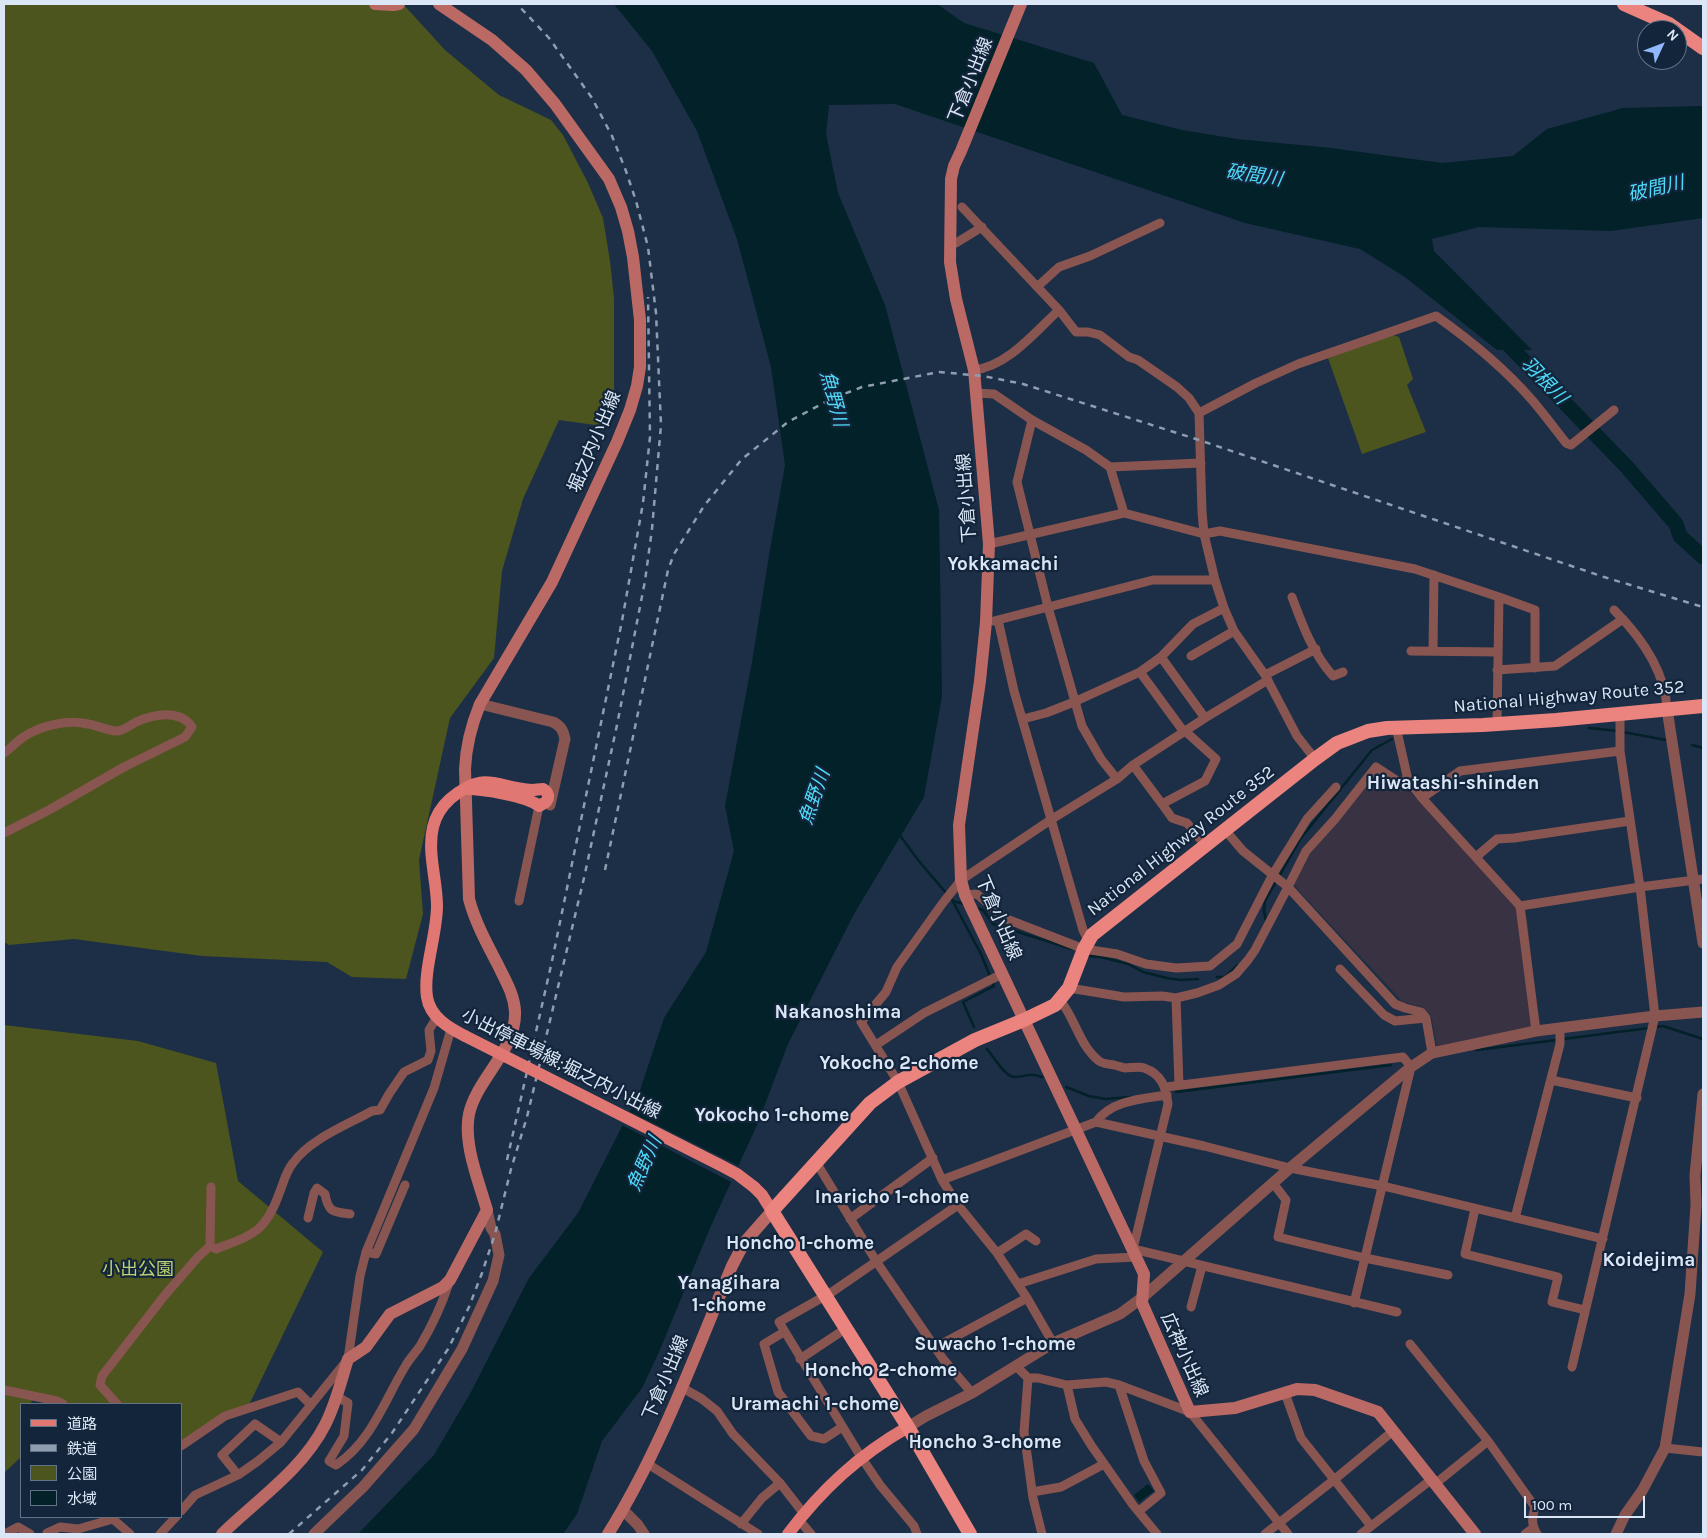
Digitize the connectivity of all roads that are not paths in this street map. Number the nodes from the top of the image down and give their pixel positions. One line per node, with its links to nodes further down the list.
1 (374, 4): 2 (main road)
2 (399, 4)
3 (439, 4): 46 (main road, 堀之内小出線)
4 (1021, 4): 10 (main road, 下倉小出線)
5 (1624, 4): 6 (highway)
6 (1703, 48)
7 (962, 207): 9 (street)
8 (1160, 223): 11 (street)
9 (982, 227): 10 (street); 11 (street)
10 (951, 243): 13 (main road, 下倉小出線)
11 (1037, 286): 12 (street)
12 (1059, 310): 13 (street); 16 (street)
13 (974, 370): 14 (main road, 下倉小出線)
14 (977, 392): 17 (street); 23 (main road, 下倉小出線)
15 (1614, 410): 16 (street)
16 (1199, 413): 18 (street)
17 (1032, 420): 19 (street); 21 (street)
18 (1201, 463): 19 (street); 22 (street)
19 (1110, 466): 20 (street)
20 (1124, 513): 21 (street); 22 (street)
21 (1030, 533): 23 (street); 28 (street)
22 (1204, 534): 24 (street); 25 (street)
23 (989, 544): 32 (main road, 下倉小出線)
24 (1434, 575): 27 (street); 36 (street)
25 (1215, 580): 28 (street); 29 (street)
26 (1292, 597): 34 (street)
27 (1499, 597): 37 (street); 40 (street)
28 (1048, 607): 32 (street); 45 (street)
29 (1224, 608): 33 (street); 39 (street)
30 (1614, 610): 31 (street)
31 (1623, 619): 40 (street); 48 (street)
32 (992, 621): 51 (street); 74 (main road, 下倉小出線)
33 (1234, 631): 38 (street); 44 (street)
34 (1316, 649): 43 (street); 44 (street)
35 (1411, 651): 36 (street)
36 (1433, 651): 37 (street)
37 (1498, 652): 41 (street)
38 (1191, 656)
39 (1161, 657): 42 (street); 50 (street)
40 (1535, 668): 41 (street)
41 (1497, 670): 52 (street)
42 (1140, 672): 45 (street); 54 (street)
43 (1343, 672)
44 (1267, 678): 50 (street); 57 (street)
45 (1074, 702): 51 (street); 59 (street)
46 (480, 704): 62 (main road, 堀之内小出線); 65 (street)
47 (1703, 706): 48 (highway, National Highway Route 352)
48 (1667, 709): 49 (highway, National Highway Route 352); 73 (street)
49 (1620, 714): 52 (highway, National Highway Route 352); 55 (street)
50 (1205, 718): 54 (street)
51 (1023, 719): 66 (street)
52 (1497, 723): 53 (highway, National Highway Route 352)
53 (1396, 727): 57 (highway, National Highway Route 352); 60 (street)
54 (1185, 732): 58 (street); 64 (street)
55 (1620, 751): 63 (street); 67 (street)
56 (4, 754): 69 (street)
57 (1314, 759): 68 (highway, National Highway Route 352)
58 (1133, 765): 59 (street); 64 (street)
59 (1118, 778): 66 (street)
60 (1408, 780): 63 (street); 75 (street)
61 (1336, 787): 72 (street)
62 (466, 789): 65 (main road, 小出停車場線;堀之内小出線); 89 (main road, 小出停車場線;堀之内小出線); 117 (main road, 堀之内小出線)
63 (1422, 798): 71 (street)
64 (1162, 804): 70 (street)
65 (539, 806): 78 (street)
66 (1052, 818): 74 (street); 81 (street)
67 (1630, 821): 71 (street); 76 (street)
68 (1225, 830): 70 (highway, National Highway Route 352); 72 (street)
69 (4, 833)
70 (1205, 845): 81 (highway, National Highway Route 352)
71 (1476, 857): 79 (street)
72 (1276, 877): 75 (street); 81 (street)
73 (1699, 879): 76 (street); 80 (street)
74 (961, 880): 77 (main road, 下倉小出線); 95 (street)
75 (1288, 887): 85 (street); 90 (street)
76 (1640, 887): 79 (street); 88 (street)
77 (965, 895): 81 (street); 83 (main road, 下倉小出線)
78 (519, 900)
79 (1520, 906): 94 (street)
80 (1703, 943)
81 (1086, 945): 84 (highway, National Highway Route 352)
82 (1340, 969): 90 (street)
83 (996, 978): 91 (main road, 下倉小出線); 95 (street)
84 (1069, 988): 85 (street); 86 (highway, National Highway Route 352)
85 (1176, 998): 100 (street)
86 (1060, 1000): 91 (highway, National Highway Route 352); 101 (street)
87 (1703, 1012): 88 (street)
88 (1655, 1016): 93 (street); 103 (street)
89 (437, 1017): 92 (main road, 小出停車場線;堀之内小出線); 125 (street)
90 (1426, 1018): 96 (street)
91 (1024, 1020): 99 (highway, National Highway Route 352); 105 (main road, 広神小出線)
92 (451, 1029): 118 (main road, 小出停車場線;堀之内小出線, bridge); 126 (street)
93 (1560, 1029): 94 (street); 98 (street)
94 (1536, 1031): 96 (street)
95 (876, 1045): 99 (street)
96 (1432, 1053): 97 (street)
97 (1411, 1067): 100 (street); 109 (street); 113 (street)
98 (1551, 1080): 103 (street); 121 (street)
99 (898, 1082): 107 (street); 108 (highway, National Highway Route 352)
100 (1179, 1085): 101 (street)
101 (1166, 1091): 104 (street); 106 (street)
102 (1703, 1094): 170 (street)
103 (1637, 1098): 123 (street)
104 (1096, 1122): 105 (street); 106 (street)
105 (1075, 1129): 110 (street); 128 (main road, 広神小出線)
106 (1161, 1137): 109 (street); 128 (street)
107 (933, 1158): 110 (street); 122 (street)
108 (816, 1162): 118 (highway, National Highway Route 352); 122 (street)
109 (1290, 1168): 111 (street); 113 (street)
110 (942, 1180): 115 (street)
111 (1273, 1183): 129 (street); 131 (street)
112 (404, 1185): 126 (street)
113 (1383, 1186): 116 (street); 129 (street)
114 (211, 1187): 125 (street)
115 (958, 1205): 127 (street); 130 (street)
116 (1475, 1208): 121 (street); 141 (street)
117 (487, 1210): 134 (main road); 195 (street)
118 (772, 1211): 136 (highway); 154 (main road, 下倉小出線)
119 (350, 1214): 120 (street)
120 (308, 1218)
121 (1515, 1218): 123 (street)
122 (850, 1219): 130 (street)
123 (1603, 1239): 141 (street)
124 (1036, 1241): 127 (street)
125 (210, 1246): 161 (street)
126 (366, 1252): 148 (street)
127 (997, 1253): 135 (street)
128 (1135, 1253): 131 (street); 135 (street); 137 (main road, 広神小出線)
129 (1365, 1258): 133 (street); 139 (street)
130 (876, 1261): 136 (street); 147 (street)
131 (1184, 1262): 132 (street); 137 (street)
132 (1202, 1266): 139 (street); 140 (street)
133 (1448, 1275)
134 (450, 1280): 148 (main road); 159 (street)
135 (1018, 1284): 138 (street)
136 (825, 1296): 143 (highway); 144 (street)
137 (1143, 1297): 145 (street); 163 (main road, 広神小出線)
138 (1028, 1298): 145 (street); 147 (street)
139 (1354, 1303): 142 (street)
140 (1191, 1307)
141 (1586, 1310): 151 (street)
142 (1397, 1312)
143 (845, 1329): 149 (street); 165 (highway)
144 (784, 1332): 149 (street); 164 (street)
145 (1053, 1342): 150 (street)
146 (1410, 1344): 167 (street)
147 (936, 1347): 157 (street)
148 (348, 1359): 159 (main road); 162 (street)
149 (800, 1359): 164 (street)
150 (1016, 1366): 152 (street); 157 (street)
151 (1572, 1367)
152 (1028, 1378): 155 (street); 179 (street)
153 (1119, 1385): 155 (street); 163 (street); 182 (street)
154 (681, 1386): 173 (main road, 下倉小出線); 178 (street)
155 (1068, 1386): 174 (street)
156 (4, 1390): 160 (street)
157 (972, 1392): 165 (street)
158 (1285, 1393): 163 (main road, 広神小出線); 166 (main road, 広神小出線); 176 (street)
159 (336, 1396): 194 (main road)
160 (61, 1403)
161 (116, 1403)
162 (311, 1405): 168 (street); 169 (street)
163 (1190, 1412): 185 (street)
164 (842, 1427): 172 (street)
165 (908, 1427): 172 (main road); 202 (highway)
166 (1393, 1431): 176 (street); 177 (main road, 広神小出線)
167 (1488, 1441): 177 (street); 188 (street)
168 (281, 1442): 175 (street); 175 (street)
169 (182, 1445)
170 (1665, 1448): 171 (street); 210 (street)
171 (1703, 1452)
172 (861, 1457): 183 (main road); 201 (street)
173 (648, 1464): 181 (main road, 下倉小出線); 186 (street)
174 (1104, 1464): 179 (street); 182 (street)
175 (238, 1475): 180 (street)
176 (1335, 1479): 185 (street); 187 (street)
177 (1434, 1481): 187 (street); 208 (main road, 広神小出線)
178 (780, 1483): 183 (street); 186 (street)
179 (1032, 1492): 203 (street)
180 (182, 1510)
181 (623, 1510): 196 (main road, 下倉小出線); 197 (street)
182 (1139, 1511): 204 (street)
183 (802, 1517): 199 (main road); 200 (street)
184 (175, 1518): 193 (street)
185 (1280, 1523): 205 (street); 206 (street)
186 (741, 1524): 198 (street)
187 (1371, 1526): 207 (street)
188 (1535, 1531): 209 (street)
189 (5, 1534): 190 (street)
190 (30, 1534)
191 (47, 1534): 192 (street)
192 (130, 1534)
193 (160, 1534)
194 (222, 1534)
195 (314, 1534)
196 (608, 1534)
197 (644, 1534)
198 (758, 1534)
199 (788, 1534)
200 (811, 1534)
201 (917, 1534)
202 (970, 1534)
203 (1042, 1534)
204 (1157, 1534)
205 (1265, 1534)
206 (1288, 1534)
207 (1361, 1534)
208 (1475, 1534)
209 (1525, 1534)
210 (1616, 1534)

